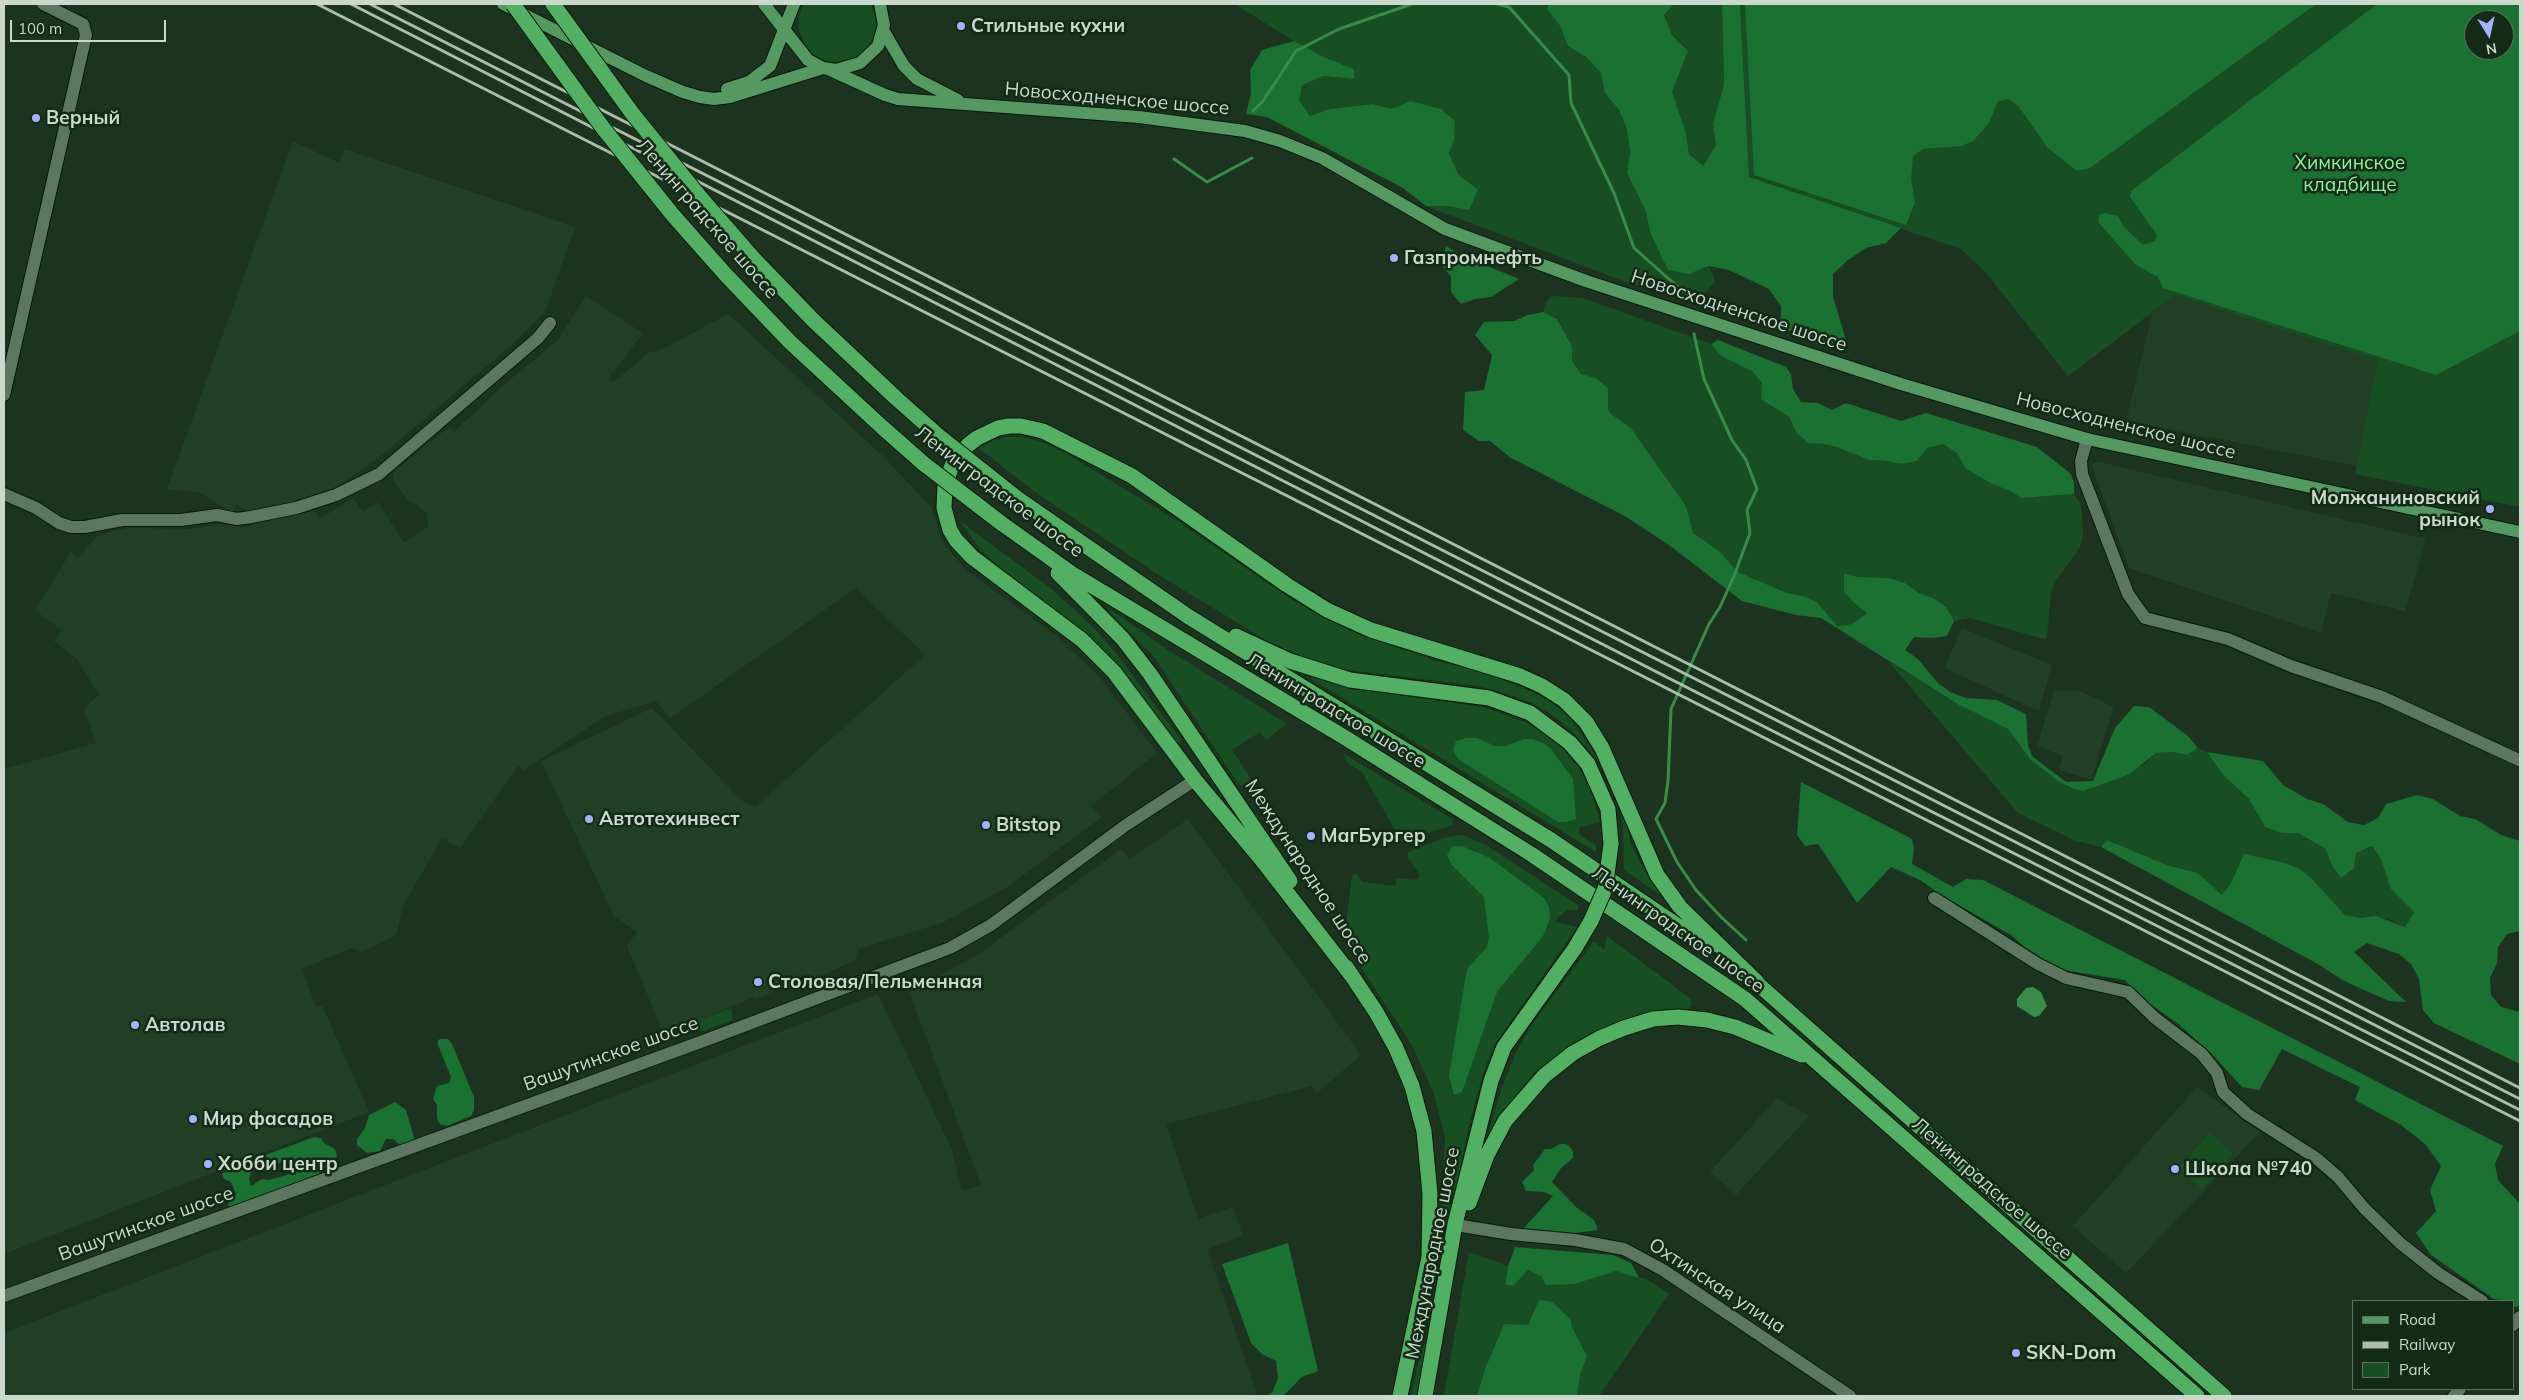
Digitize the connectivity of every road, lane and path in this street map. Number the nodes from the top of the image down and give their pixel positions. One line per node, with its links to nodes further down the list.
1 (43, 4): 16 (street)
2 (502, 4): 13 (main road)
3 (513, 4): 20 (highway, Ленинградское шоссе, bridge)
4 (553, 4): 21 (highway, Ленинградское шоссе, bridge)
5 (764, 4): 10 (main road, Новосходненское шоссе)
6 (880, 4): 9 (main road, Новосходненское шоссе)
7 (893, 4): 9 (main road)
8 (792, 8): 10 (main road); 11 (main road)
9 (884, 25): 12 (main road); 14 (main road, Новосходненское шоссе)
10 (784, 28): 11 (main road, Новосходненское шоссе); 13 (main road)
11 (793, 40): 12 (main road, Новосходненское шоссе)
12 (825, 68): 13 (main road); 14 (main road, Новосходненское шоссе)
13 (683, 92)
14 (963, 102): 17 (main road, Новосходненское шоссе)
15 (550, 323): 18 (street)
16 (4, 395)
17 (2087, 439): 19 (main road, Новосходненское шоссе); 22 (street)
18 (4, 494)
19 (2520, 532)
20 (1029, 544): 25 (highway, Международное шоссе); 27 (highway, Ленинградское шоссе)
21 (1154, 591): 26 (highway, Ленинградское шоссе); 29 (highway, Международное шоссе, bridge)
22 (2519, 760)
23 (1195, 780): 25 (highway); 26 (highway); 30 (street, Вашутинское шоссе)
24 (1934, 898): 31 (street)
25 (1351, 975): 32 (highway, Международное шоссе)
26 (1757, 982): 36 (highway, Ленинградское шоссе)
27 (1820, 1064): 28 (highway); 35 (highway, Ленинградское шоссе)
28 (1462, 1226): 29 (highway); 34 (street, Охтинская улица)
29 (1450, 1254): 33 (highway, Международное шоссе)
30 (4, 1296)
31 (2480, 1300)
32 (1400, 1396)
33 (1425, 1396)
34 (1850, 1396)
35 (2197, 1396)
36 (2224, 1396)

